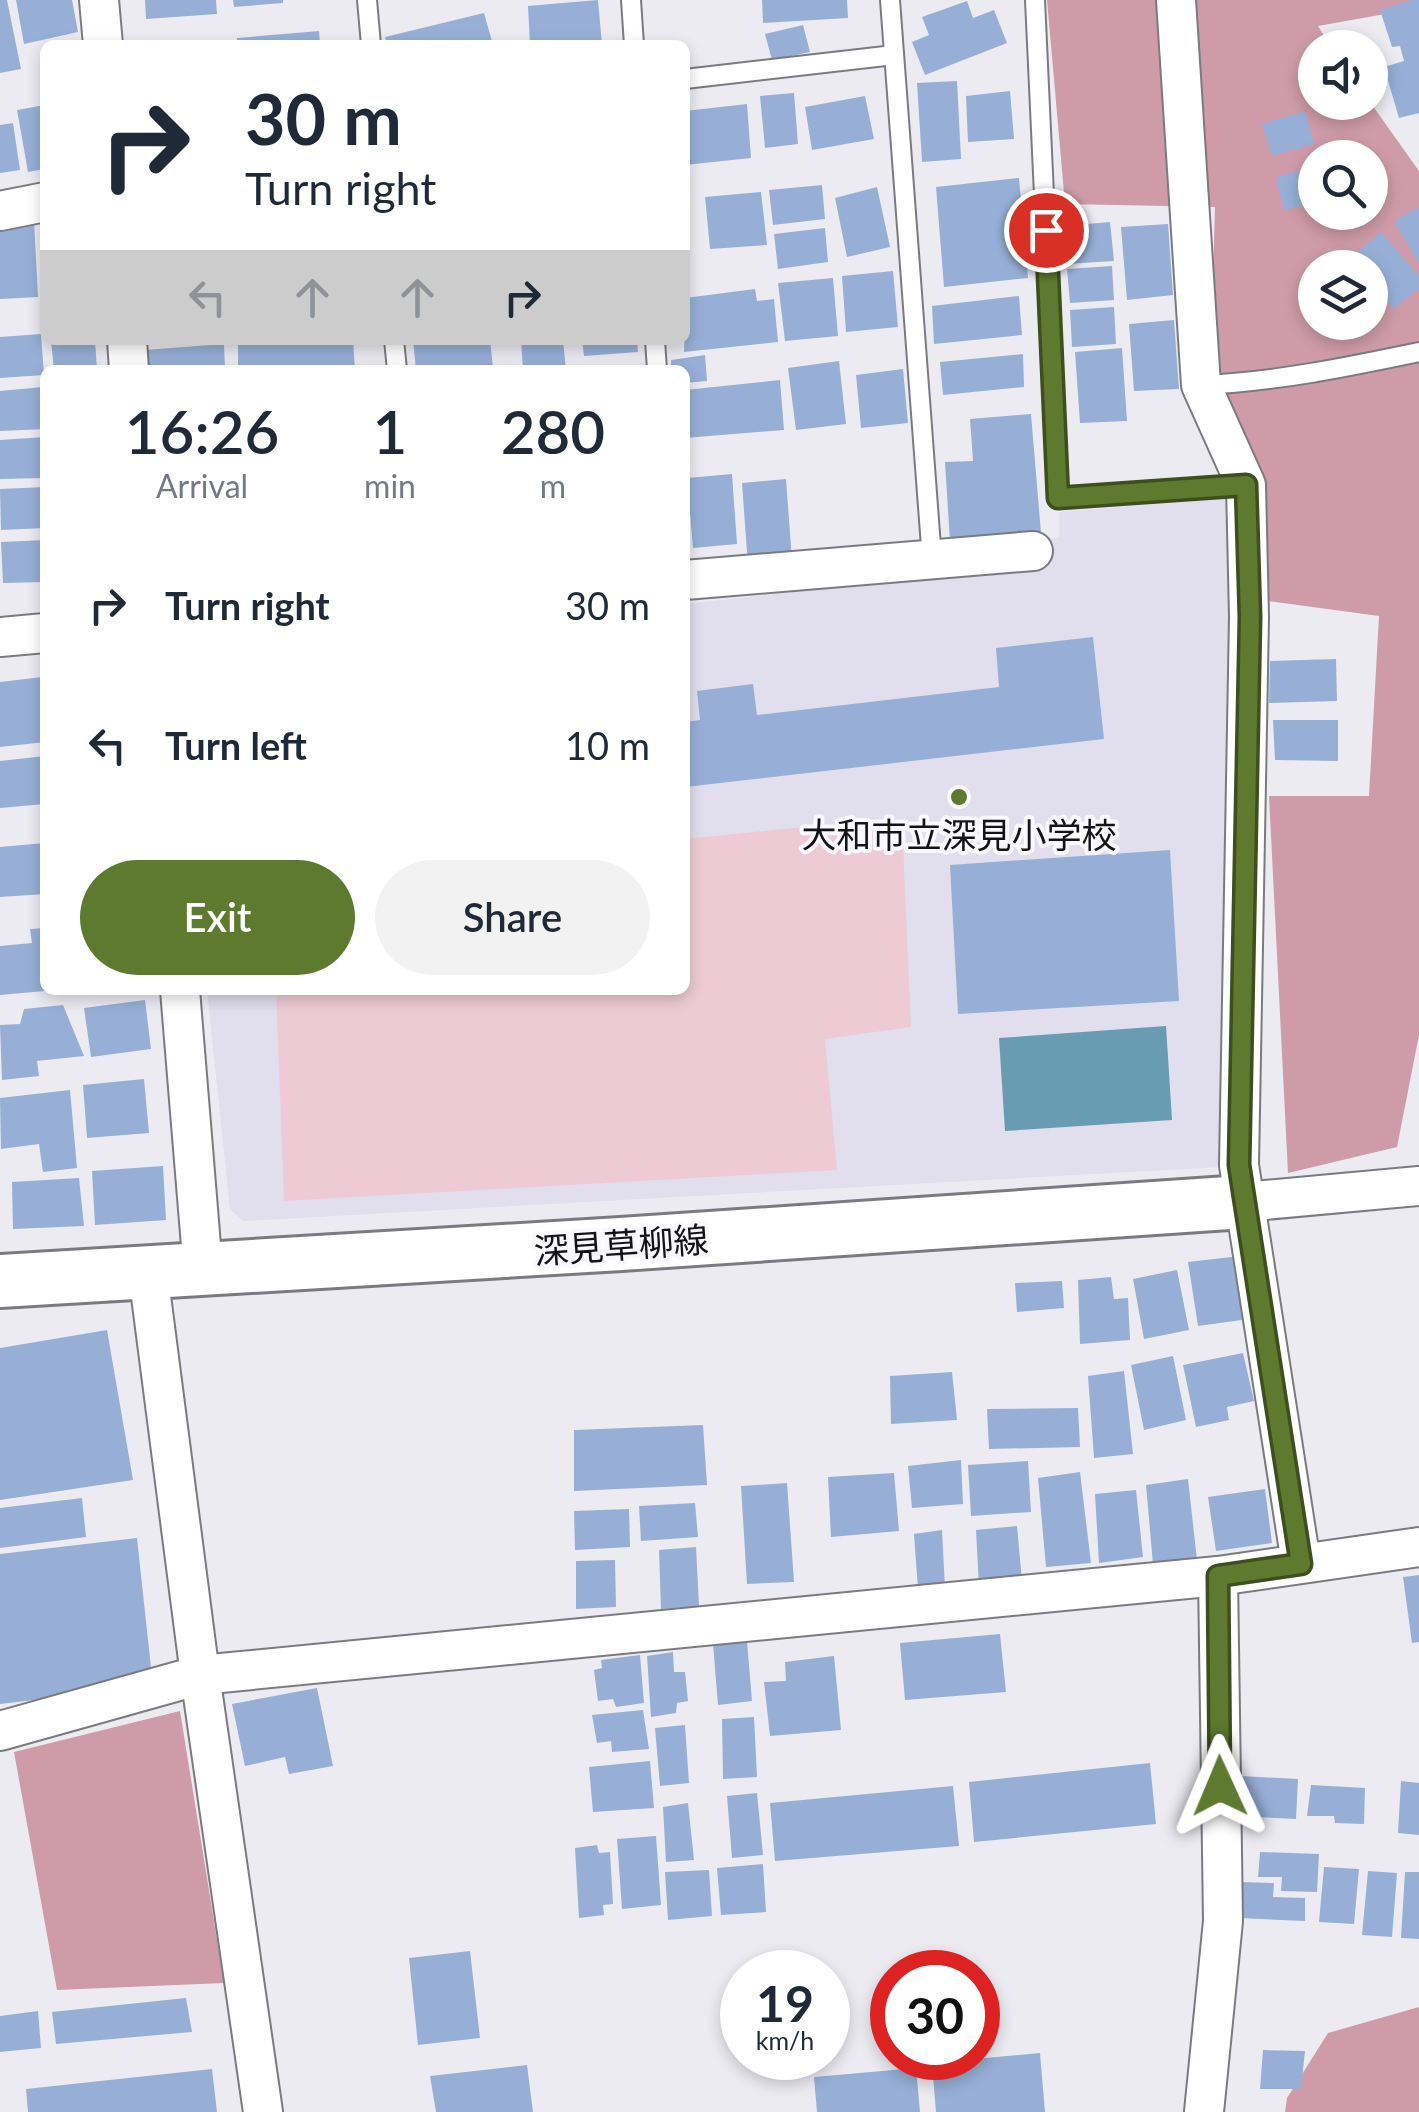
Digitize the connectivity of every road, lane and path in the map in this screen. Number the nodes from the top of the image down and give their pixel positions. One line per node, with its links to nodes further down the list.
1 (99, 0): 7 (street)
2 (367, 0): 8 (lane)
3 (631, 0): 9 (lane)
4 (890, 0): 10 (lane)
5 (1035, 0): 16 (lane)
6 (1176, 0): 15 (street)
7 (102, 40)
8 (371, 40)
9 (634, 40)
10 (894, 55): 11 (lane); 18 (lane)
11 (690, 77)
12 (40, 203): 13 (street)
13 (0, 211)
14 (1419, 352): 15 (lane)
15 (1201, 384): 16 (street)
16 (1246, 485): 24 (street)
17 (1032, 551): 18 (street)
18 (932, 560): 19 (street)
19 (690, 580)
20 (40, 634): 21 (street)
21 (0, 637)
22 (180, 995): 25 (street)
23 (1419, 1186): 24 (street)
24 (1242, 1202): 25 (street, 深見草柳線); 29 (street)
25 (203, 1270): 26 (street, 深見草柳線)
26 (148, 1273): 27 (street, 深見草柳線); 31 (street)
27 (0, 1281)
28 (1419, 1548): 29 (street)
29 (1301, 1564): 30 (street)
30 (1218, 1576): 31 (street); 34 (street)
31 (200, 1675): 32 (street); 33 (street)
32 (0, 1730)
33 (263, 2112)
34 (1204, 2112)

